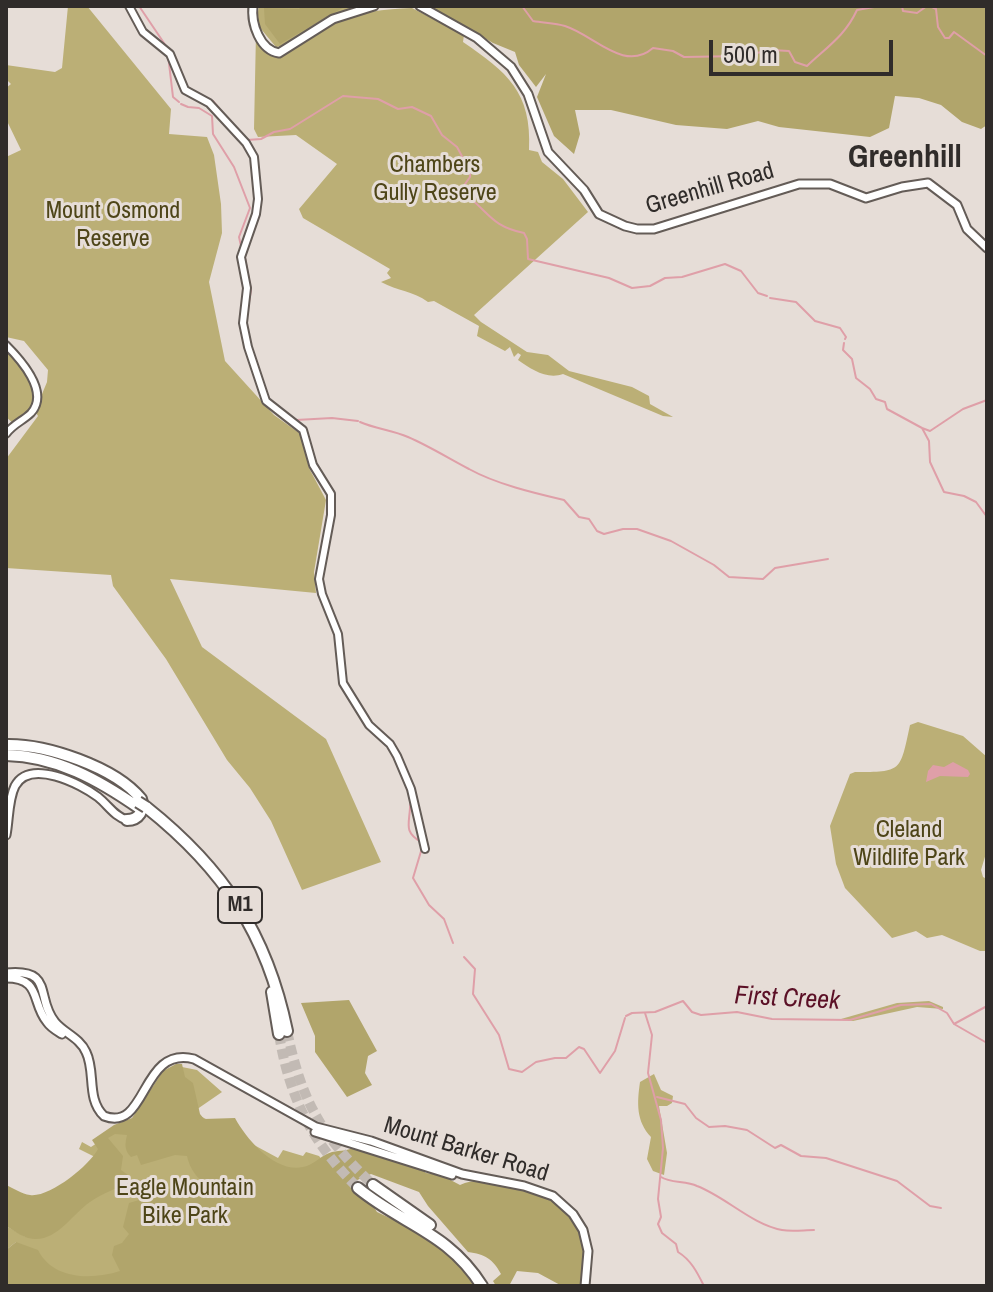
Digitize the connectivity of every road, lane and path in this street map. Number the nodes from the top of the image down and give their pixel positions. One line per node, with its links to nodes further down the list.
1 (129, 6): 14 (street)
2 (253, 6): 3 (main road)
3 (374, 6)
4 (420, 6): 5 (main road, Greenhill Road)
5 (987, 248)
6 (6, 345): 7 (street)
7 (6, 434)
8 (6, 751): 9 (highway, M1); 10 (highway, M1); 11 (highway)
9 (34, 757): 10 (highway, M1); 11 (highway)
10 (142, 807): 16 (highway, M1)
11 (126, 817): 12 (main road); 13 (main road)
12 (6, 821)
13 (6, 835)
14 (425, 849)
15 (6, 975): 17 (main road, Mount Barker Road); 17 (main road, Mount Barker Road)
16 (283, 1033)
17 (315, 1129): 21 (main road, Mount Barker Road)
18 (373, 1185): 20 (highway)
19 (358, 1188): 20 (highway)
20 (485, 1286)
21 (584, 1286)

